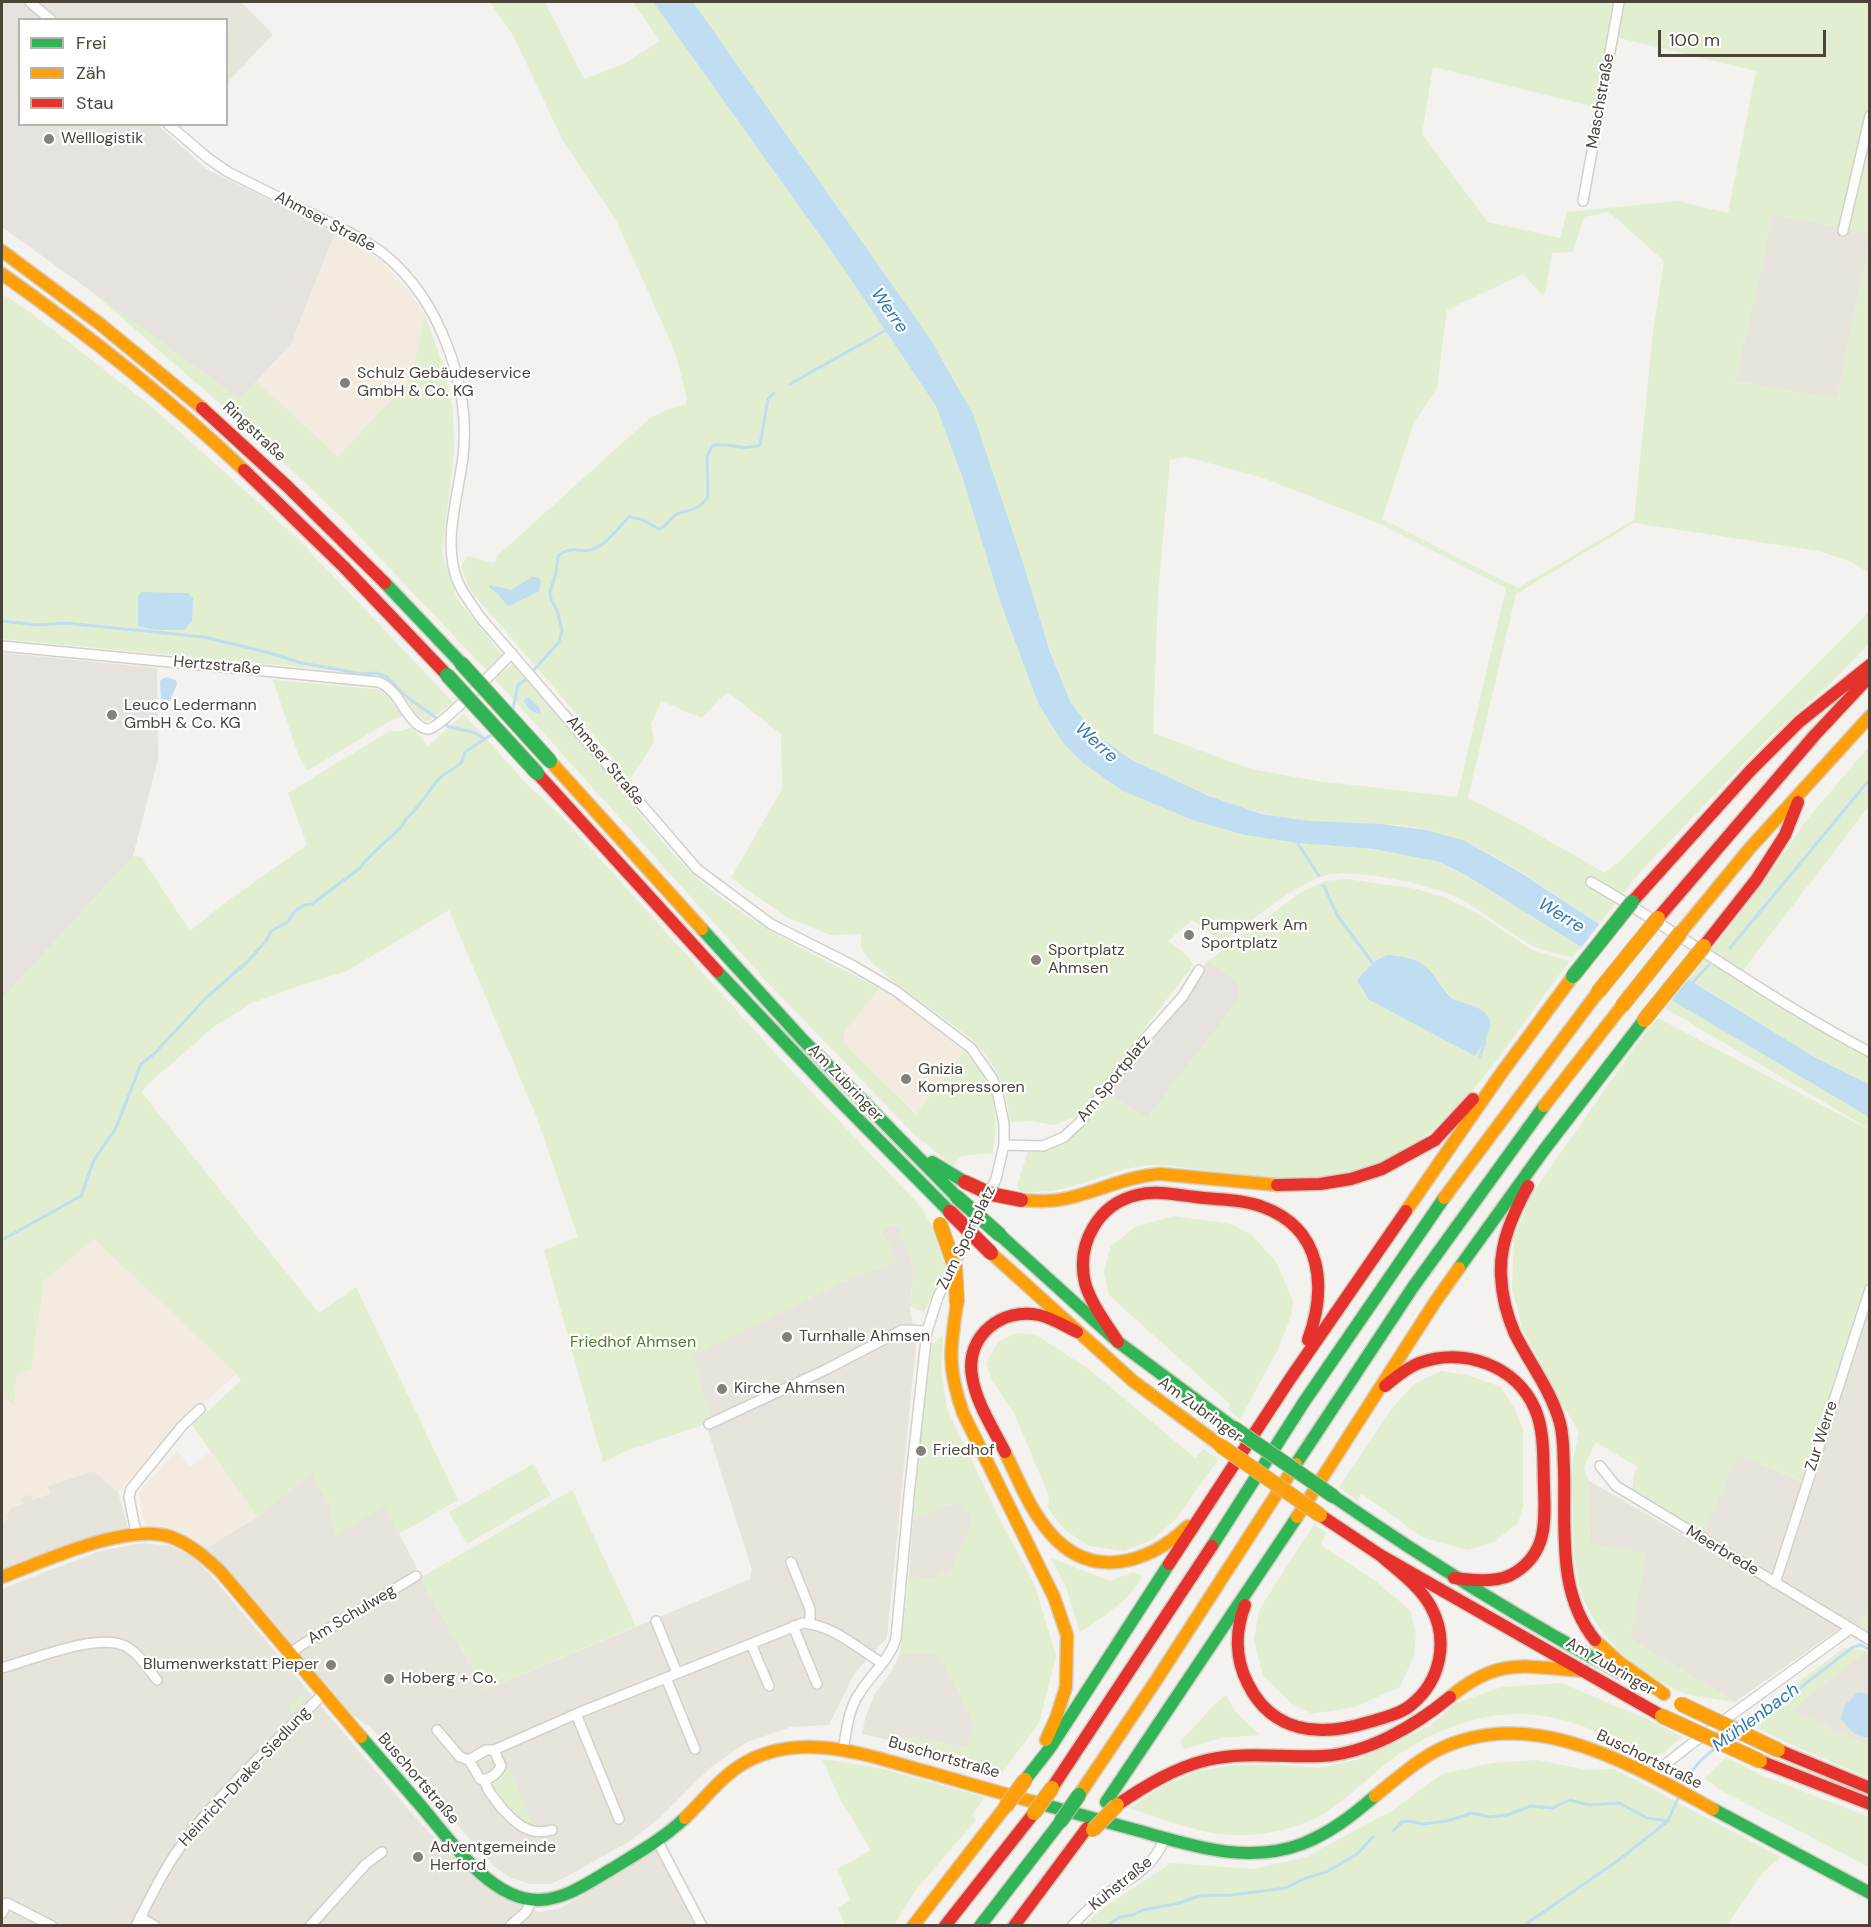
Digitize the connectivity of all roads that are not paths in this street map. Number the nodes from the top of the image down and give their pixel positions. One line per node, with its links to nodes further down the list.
1 (30, 2): 3 (street)
2 (1619, 2): 6 (street, Maschstraße)
3 (49, 18)
4 (1869, 116): 7 (street)
5 (170, 126): 11 (street, Ahmser Straße)
6 (1583, 201)
7 (1843, 231)
8 (2, 251): 15 (main road, Ringstraße, bridge)
9 (5, 277): 25 (main road, Am Zubringer, bridge)
10 (2, 646): 11 (street, Hertzstraße)
11 (515, 656): 17 (street, Ahmser Straße)
12 (1869, 665): 21 (main road, bridge)
13 (1869, 676): 88 (main road, bridge)
14 (1869, 716): 16 (main road)
15 (550, 762): 23 (main road, Am Zubringer)
16 (1802, 792): 24 (main road, bridge); 89 (main road, bridge)
17 (697, 869): 22 (street, Zum Sportplatz)
18 (1591, 882): 20 (street)
19 (1199, 970): 22 (street, Am Sportplatz)
20 (1869, 1052)
21 (1500, 1075): 23 (main road, bridge); 30 (main road)
22 (1004, 1145): 27 (street, Zum Sportplatz)
23 (908, 1148): 29 (main road, Am Zubringer, bridge)
24 (1544, 1150): 31 (main road); 60 (main road)
25 (902, 1166): 28 (main road, Am Zubringer, bridge); 69 (main road, bridge)
26 (1869, 1289): 43 (street, Zur Werre)
27 (927, 1330): 33 (street); 51 (street, Zum Sportplatz)
28 (1077, 1332): 35 (main road); 37 (main road, Am Zubringer, bridge)
29 (1118, 1342): 30 (main road); 42 (main road, Am Zubringer, bridge)
30 (1290, 1379): 35 (main road)
31 (1375, 1394): 40 (main road); 42 (main road)
32 (200, 1409): 36 (street)
33 (709, 1424)
34 (1600, 1466): 43 (street, Meerbrede)
35 (1210, 1504): 69 (main road)
36 (136, 1533): 41 (main road, Buschortstraße); 50 (main road, Buschortstraße)
37 (1380, 1555): 40 (main road); 53 (main road, Am Zubringer)
38 (791, 1562): 45 (street)
39 (416, 1576): 50 (street, Am Schulweg)
40 (1259, 1576): 71 (main road)
41 (2, 1577)
42 (1454, 1578): 60 (main road, Am Zubringer)
43 (1775, 1582): 47 (street, Meerbrede)
44 (656, 1621): 54 (street)
45 (810, 1624): 46 (street); 51 (street)
46 (793, 1626): 49 (street); 57 (street)
47 (1850, 1629): 48 (street, Meerbrede); 67 (street)
48 (1869, 1640)
49 (751, 1644): 54 (street); 58 (street)
50 (289, 1655): 59 (main road, Buschortstraße)
51 (882, 1663): 64 (street, Zum Sportplatz)
52 (2, 1668): 56 (street)
53 (1584, 1671): 71 (main road); 72 (main road, Am Zubringer, bridge)
54 (677, 1673): 55 (street)
55 (666, 1678): 61 (street); 63 (street)
56 (157, 1680)
57 (817, 1684)
58 (769, 1686)
59 (323, 1694): 79 (main road, Buschortstraße); 81 (street, Heinrich-Drake-Siedlung)
60 (1664, 1694): 70 (main road, Am Zubringer, bridge)
61 (576, 1714): 65 (street); 73 (street)
62 (437, 1730): 66 (street)
63 (695, 1749)
64 (843, 1749): 75 (main road, Buschortstraße); 76 (main road, Buschortstraße)
65 (494, 1750): 66 (street); 68 (street)
66 (469, 1760): 68 (street)
67 (1654, 1778): 75 (main road, Buschortstraße); 78 (main road, Buschortstraße)
68 (485, 1780): 74 (street)
69 (1025, 1780): 87 (main road, bridge)
70 (1869, 1788)
71 (1112, 1803): 90 (main road, bridge)
72 (1869, 1804)
73 (619, 1819)
74 (552, 1830)
75 (1165, 1838): 91 (street, Kuhstraße)
76 (657, 1840): 79 (main road, Buschortstraße); 86 (street)
77 (382, 1852): 84 (street)
78 (1869, 1893)
79 (532, 1900): 85 (street)
80 (2, 1913): 82 (street)
81 (138, 1921): 83 (street)
82 (52, 1926)
83 (155, 1926)
84 (310, 1926)
85 (510, 1926)
86 (702, 1926)
87 (913, 1926)
88 (945, 1926)
89 (980, 1926)
90 (1014, 1926)
91 (1072, 1926)

